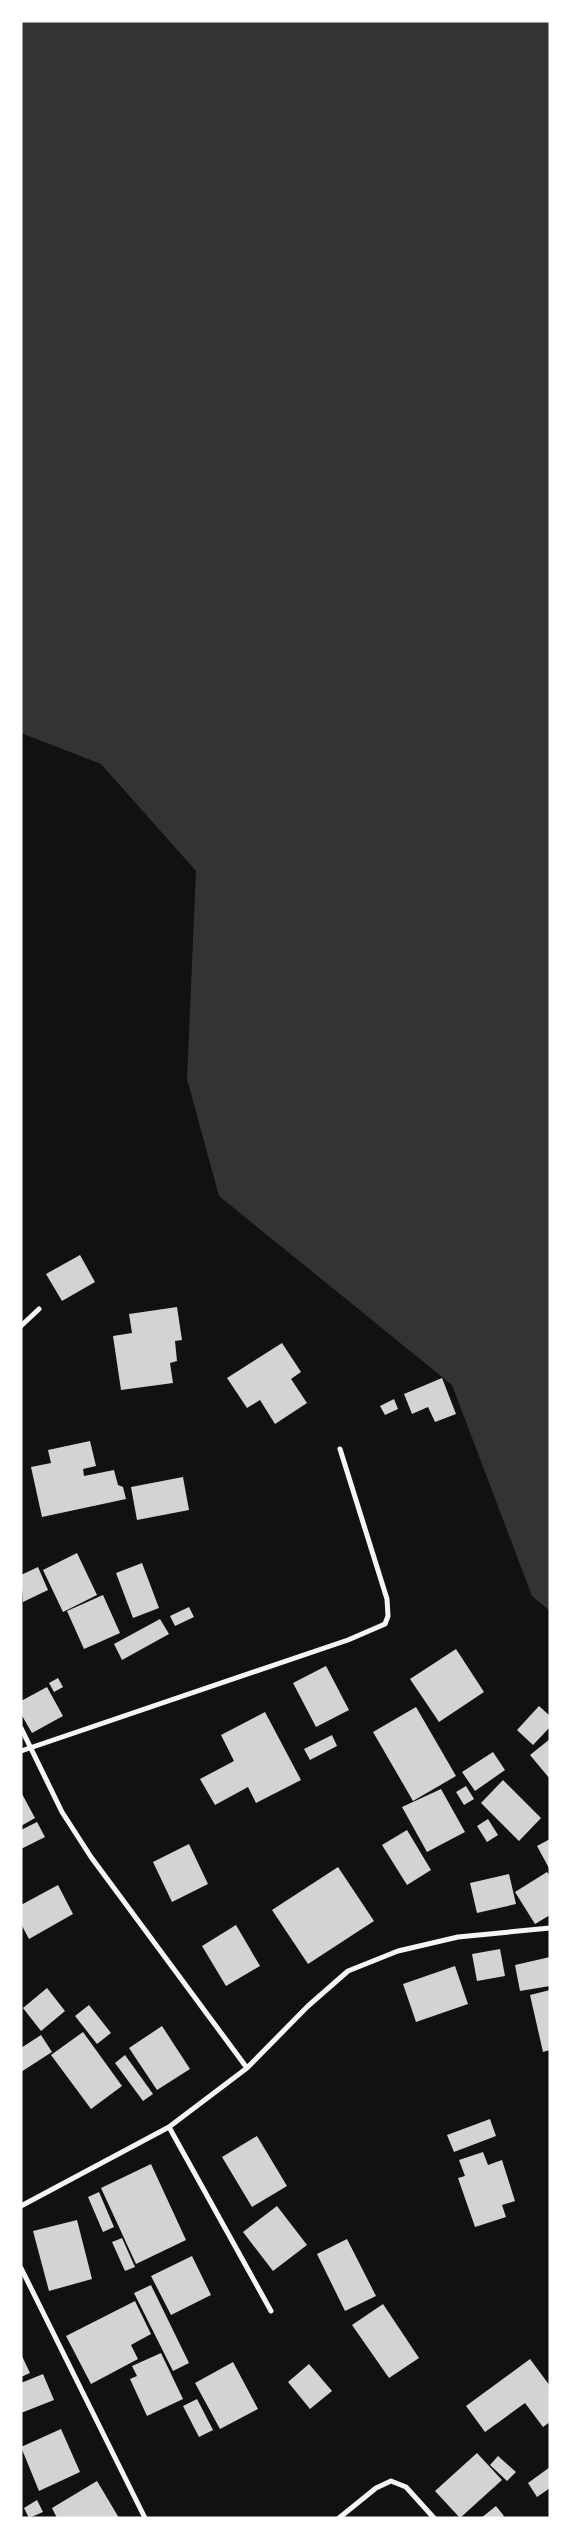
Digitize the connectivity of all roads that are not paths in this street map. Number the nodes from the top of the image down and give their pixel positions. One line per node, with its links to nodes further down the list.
1 (39, 1309): 2 (street)
2 (21, 1326)
3 (340, 1449): 5 (street)
4 (21, 1728): 5 (street)
5 (29, 1747): 6 (street); 8 (street)
6 (21, 1751)
7 (550, 1928): 8 (street)
8 (247, 2068): 9 (street)
9 (168, 2126): 10 (street); 12 (street)
10 (21, 2206)
11 (21, 2268): 13 (street)
12 (271, 2311)
13 (145, 2518)
14 (339, 2518): 15 (street)
15 (434, 2518)

